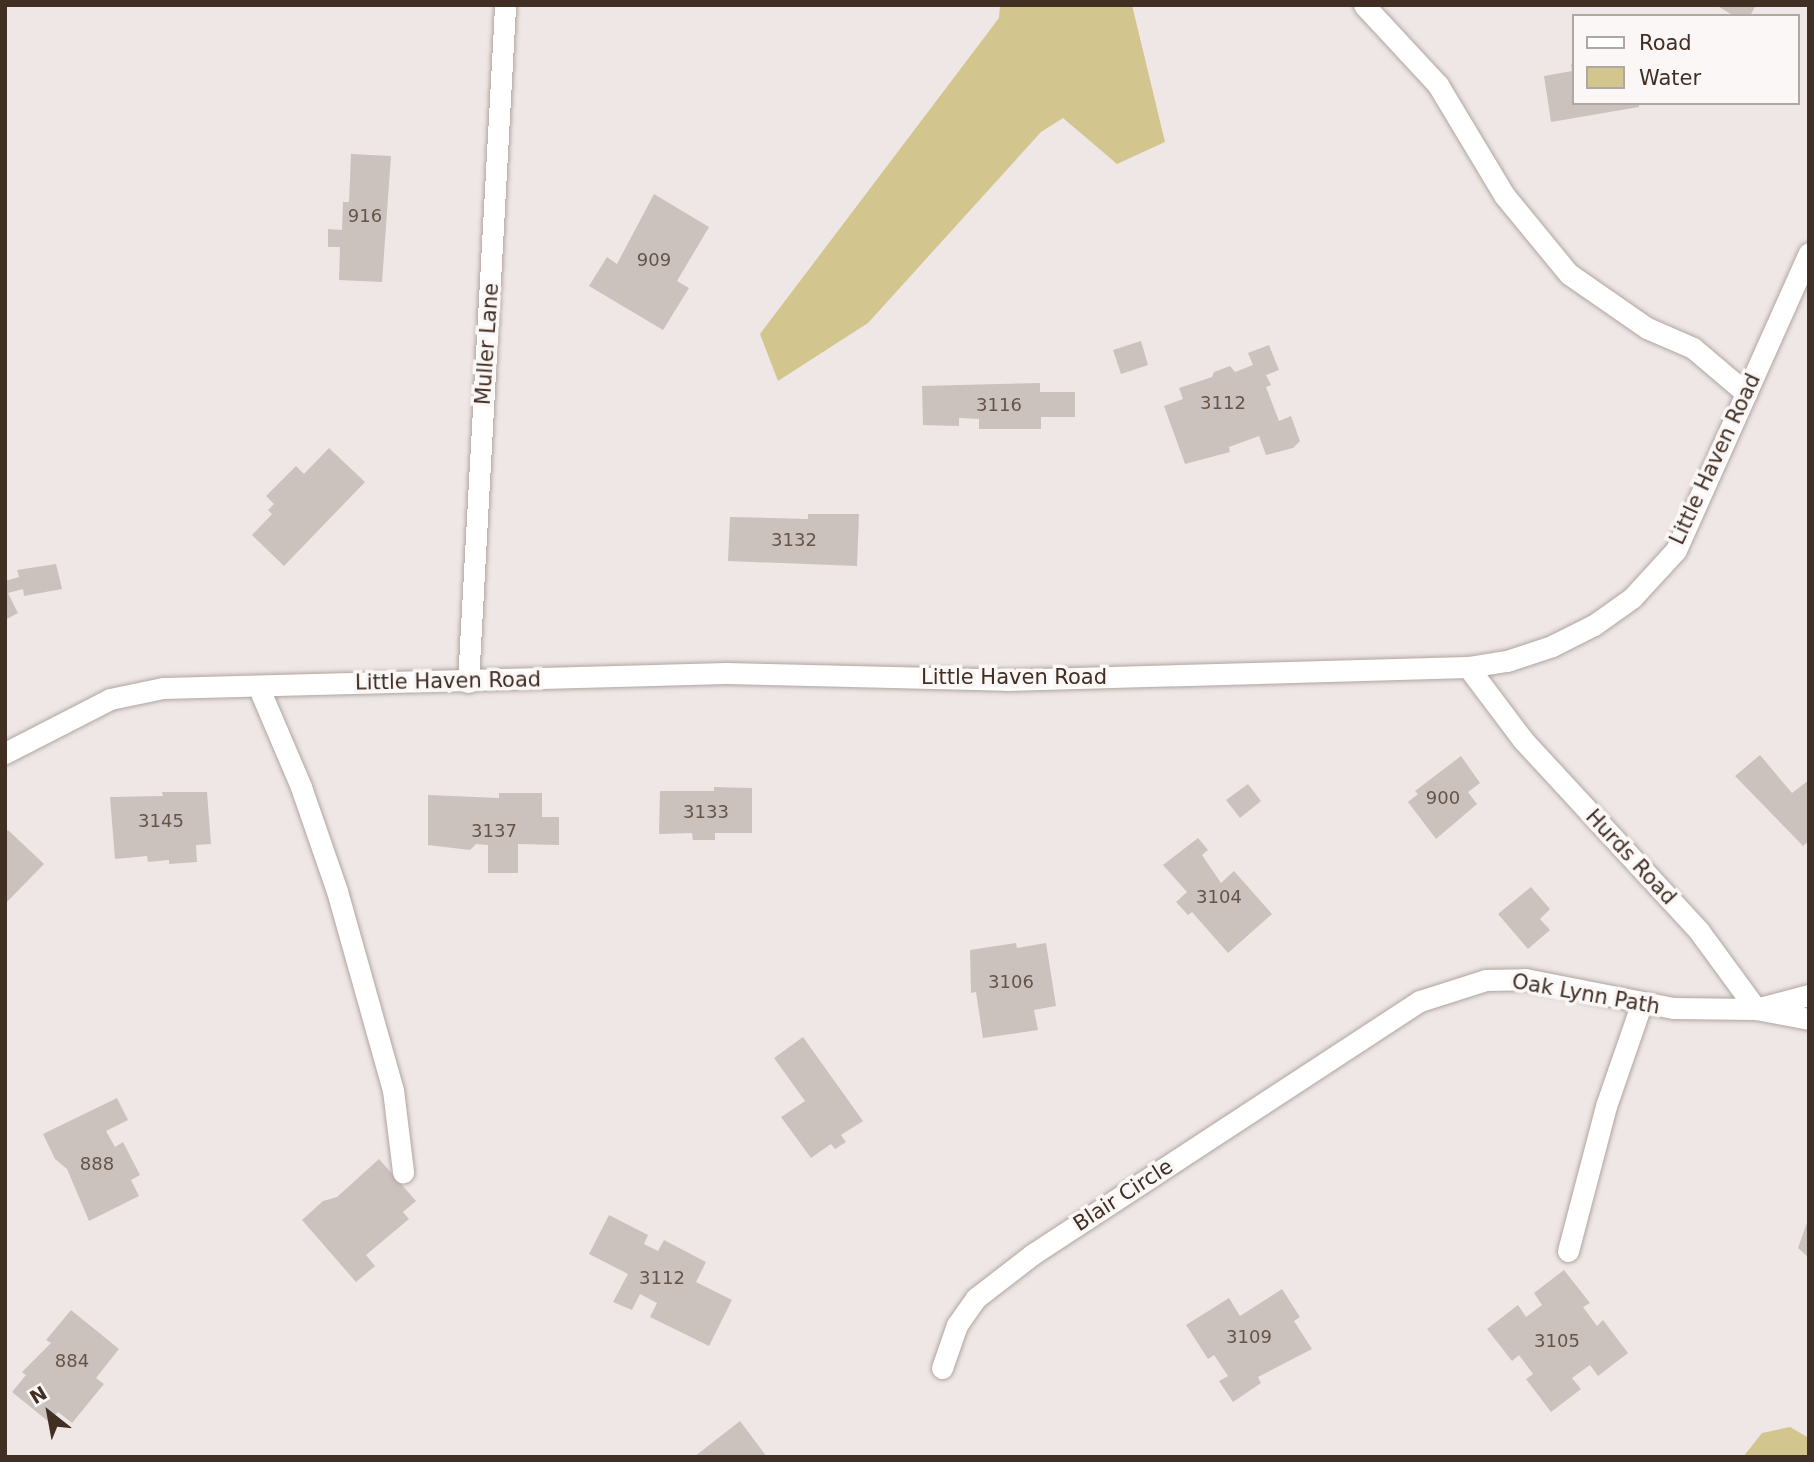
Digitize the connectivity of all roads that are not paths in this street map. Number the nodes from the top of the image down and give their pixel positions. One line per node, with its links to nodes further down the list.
1 (1364, 5): 4 (street)
2 (505, 7): 6 (street, Muller Lane)
3 (1809, 253): 4 (street, Little Haven Road)
4 (1746, 393): 5 (street, Little Haven Road)
5 (1468, 667): 6 (street, Little Haven Road); 11 (street, Hurds Road)
6 (468, 682): 7 (street, Little Haven Road)
7 (258, 686): 8 (street, Little Haven Road); 14 (street)
8 (5, 753)
9 (1809, 995): 11 (street, Oak Lynn Path)
10 (1641, 1004): 11 (street, Oak Lynn Path); 13 (street, Oak Lynn Path); 15 (street)
11 (1756, 1009): 12 (street)
12 (1809, 1019)
13 (1339, 1054): 16 (street, Blair Circle)
14 (402, 1172)
15 (1568, 1251)
16 (942, 1368)

